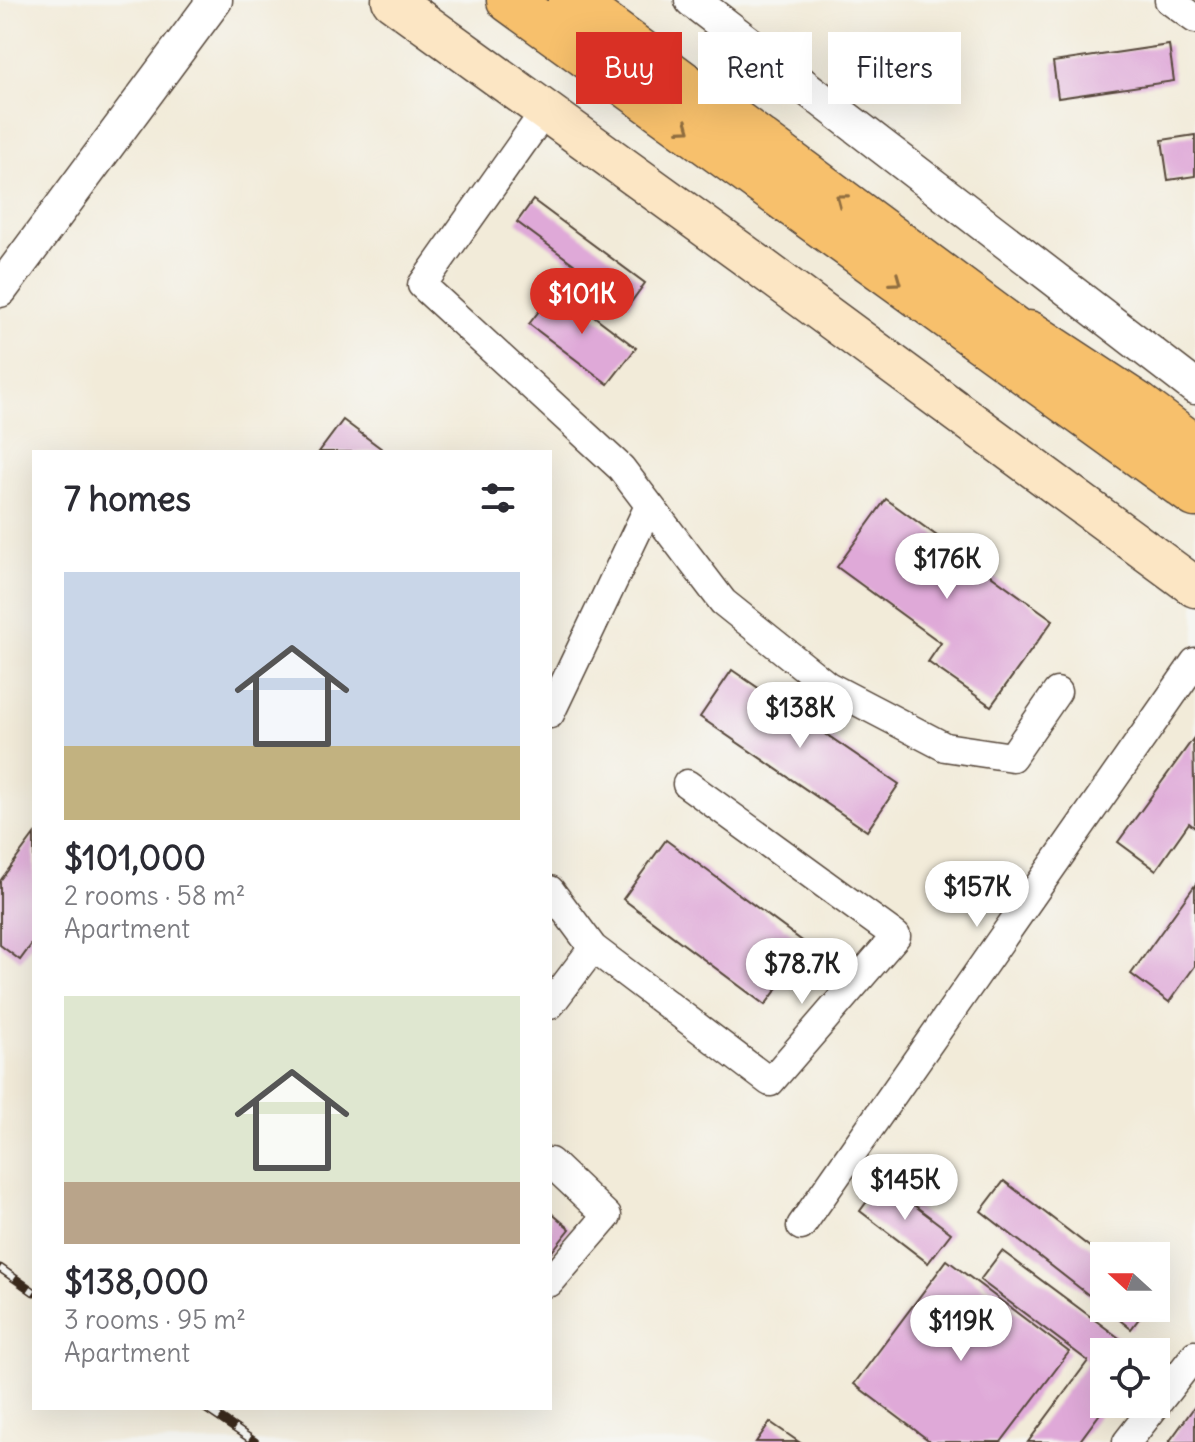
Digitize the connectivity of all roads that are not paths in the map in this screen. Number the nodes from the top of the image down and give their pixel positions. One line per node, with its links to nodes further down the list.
1 (215, 0): 9 (street)
2 (392, 0): 8 (main road)
3 (509, 0): 10 (main road, one-way to 10)
4 (571, 0): 10 (main road, one-way to 4)
5 (692, 0): 11 (street)
6 (1169, 0): 7 (street)
7 (1195, 19)
8 (545, 111): 15 (street); 17 (main road)
9 (0, 290)
10 (943, 295): 12 (main road); 13 (main road); 14 (main road); 16 (main road)
11 (1195, 387)
12 (1195, 447)
13 (1195, 465)
14 (1195, 495)
15 (649, 506): 19 (street); 20 (street)
16 (1195, 515)
17 (1195, 587)
18 (1195, 662): 26 (street)
19 (1057, 692)
20 (552, 710)
21 (687, 784): 23 (street)
22 (552, 893): 23 (street)
23 (593, 948): 24 (street)
24 (552, 1002)
25 (552, 1164): 27 (street)
26 (801, 1226)
27 (552, 1280)
28 (1195, 1355): 29 (street)
29 (1127, 1442)

